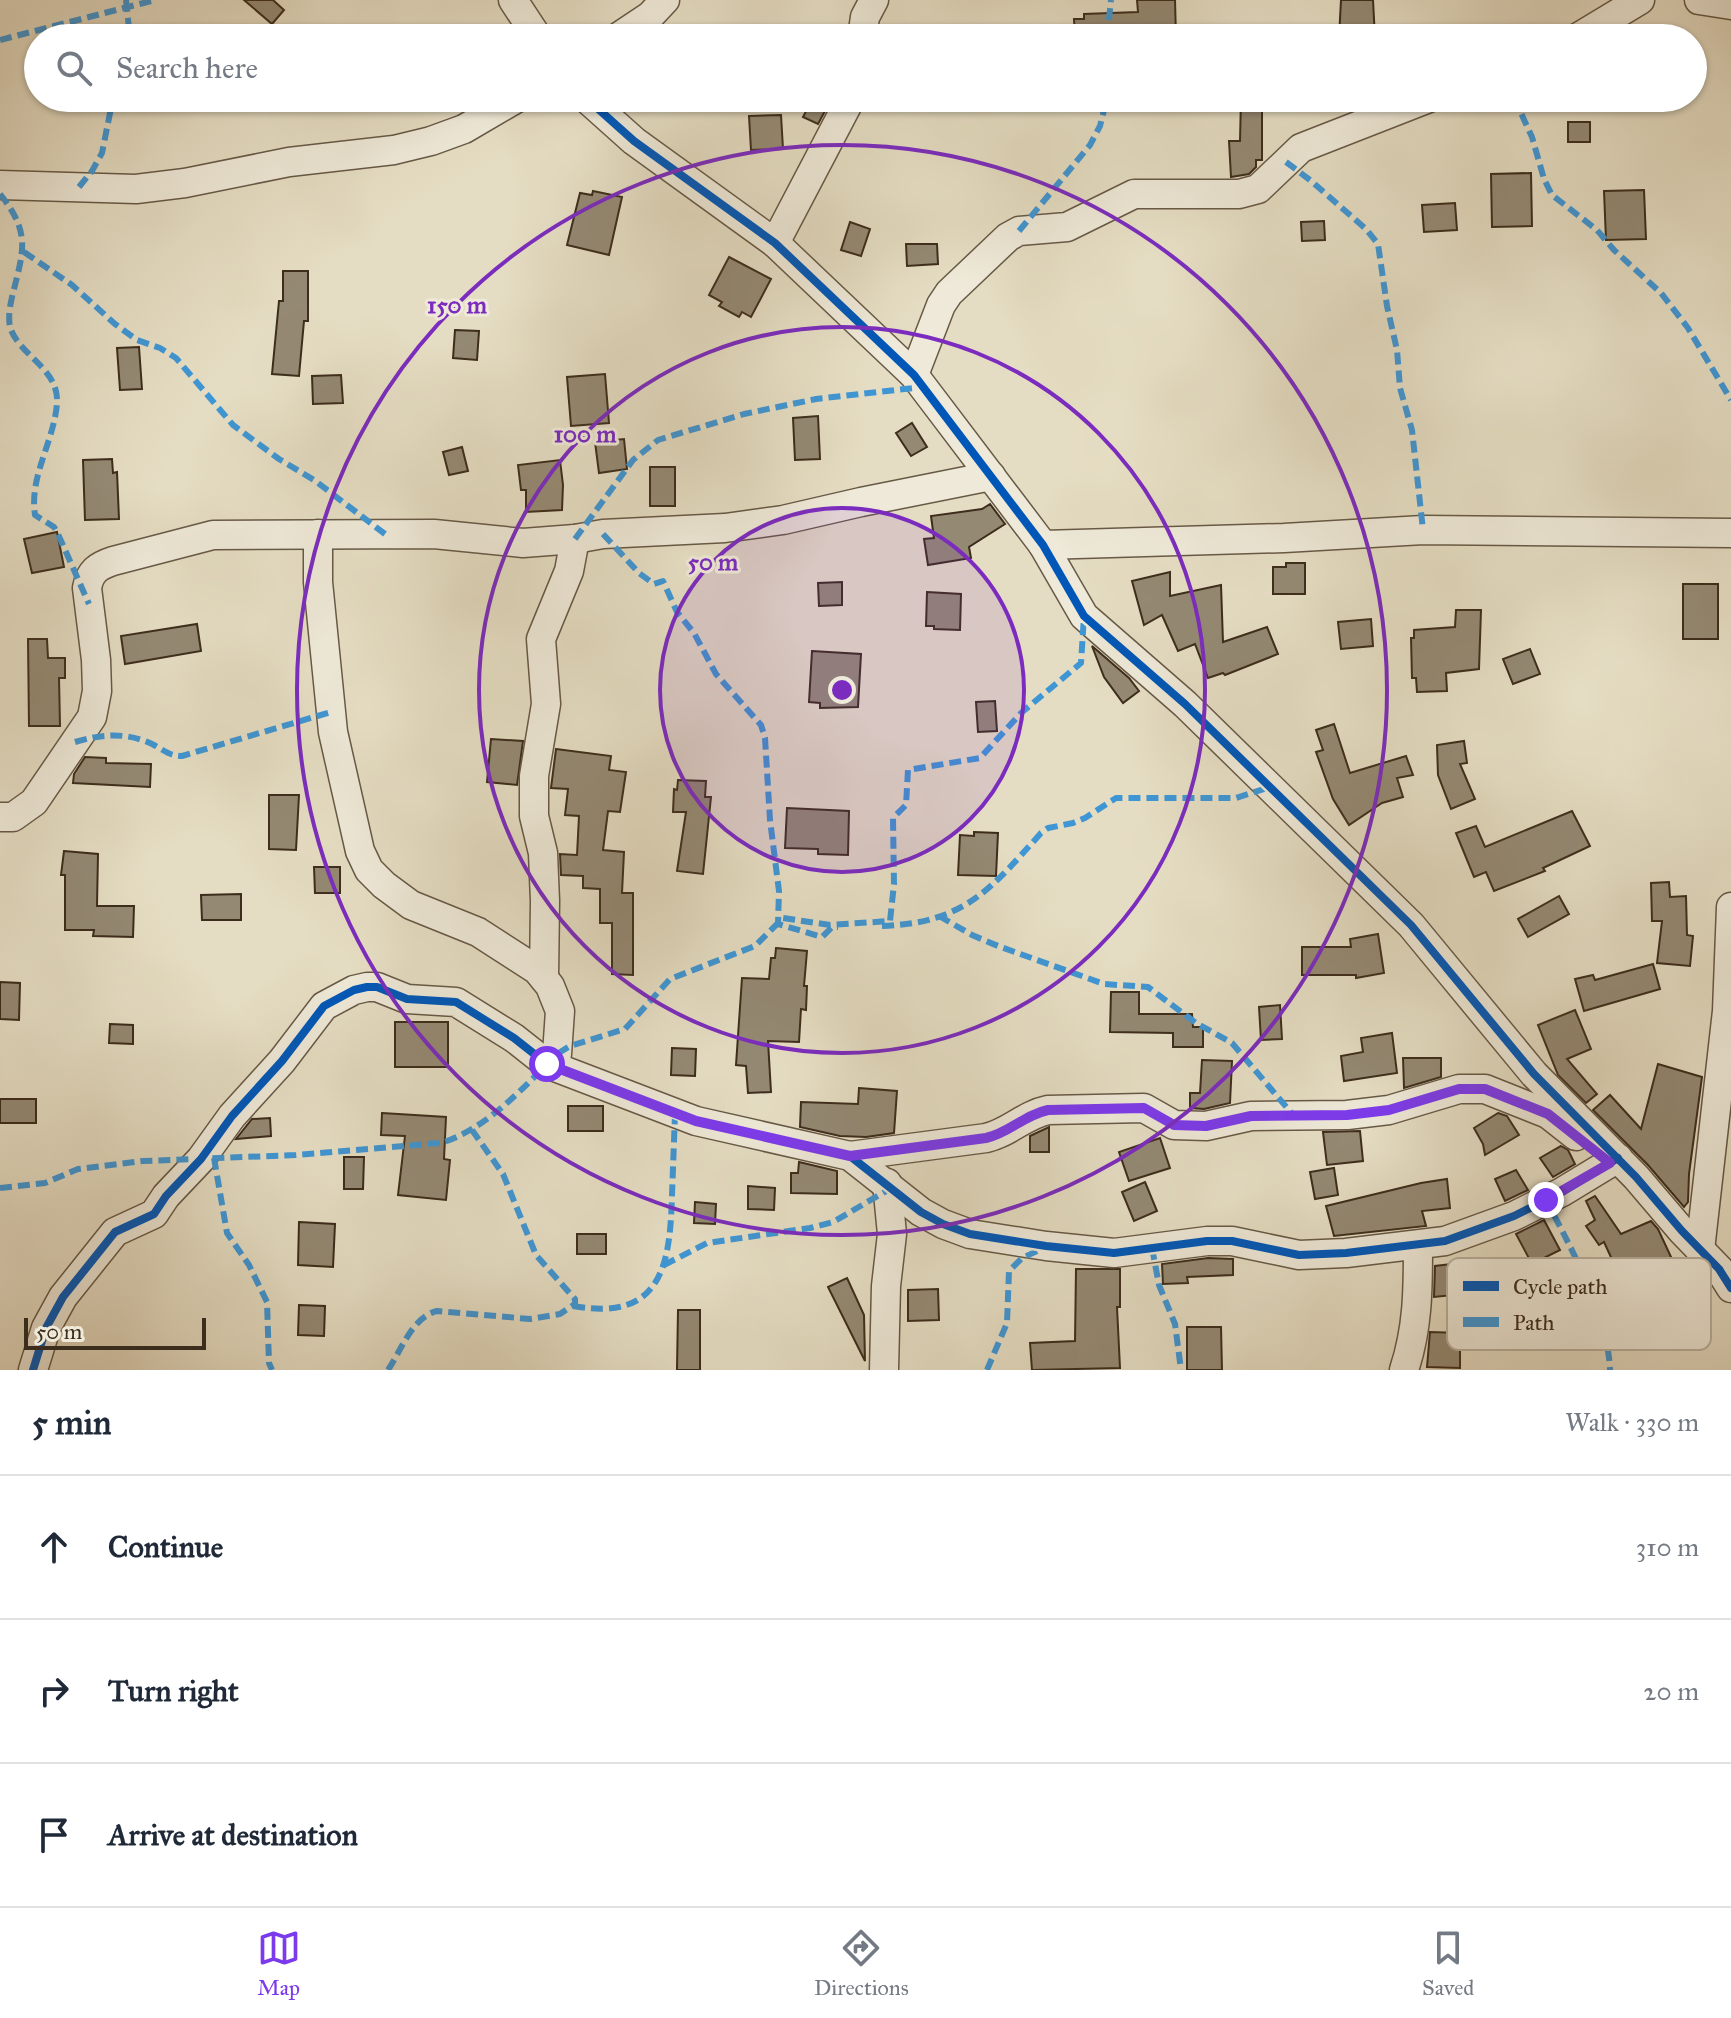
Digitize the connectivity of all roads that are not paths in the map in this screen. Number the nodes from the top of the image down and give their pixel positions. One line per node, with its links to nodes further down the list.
1 (513, 0): 7 (street)
2 (665, 0): 8 (street)
3 (874, 0): 9 (street)
4 (1640, 0): 10 (street)
5 (1699, 0): 6 (street)
6 (1731, 5)
7 (529, 24)
8 (638, 24)
9 (864, 24)
10 (1600, 24)
11 (493, 112): 15 (street)
12 (602, 112): 16 (street)
13 (844, 112): 16 (street)
14 (1393, 112): 17 (street)
15 (0, 185)
16 (775, 243): 17 (street)
17 (914, 375): 18 (street)
18 (991, 476): 21 (street); 22 (street)
19 (1731, 533): 22 (street)
20 (318, 534): 21 (street); 23 (street); 25 (street)
21 (575, 539): 25 (street)
22 (1043, 545): 29 (street)
23 (2, 820)
24 (1731, 907): 26 (street)
25 (544, 978): 27 (street)
26 (1729, 1011): 32 (street)
27 (557, 1054)
28 (850, 1156): 29 (street); 30 (street); 36 (street)
29 (1614, 1160): 31 (street); 32 (street)
30 (887, 1183): 31 (street); 37 (street)
31 (1418, 1245): 38 (street)
32 (1700, 1250): 33 (street)
33 (1708, 1258)
34 (1711, 1261): 35 (street)
35 (1731, 1288)
36 (33, 1370)
37 (884, 1370)
38 (1404, 1370)

